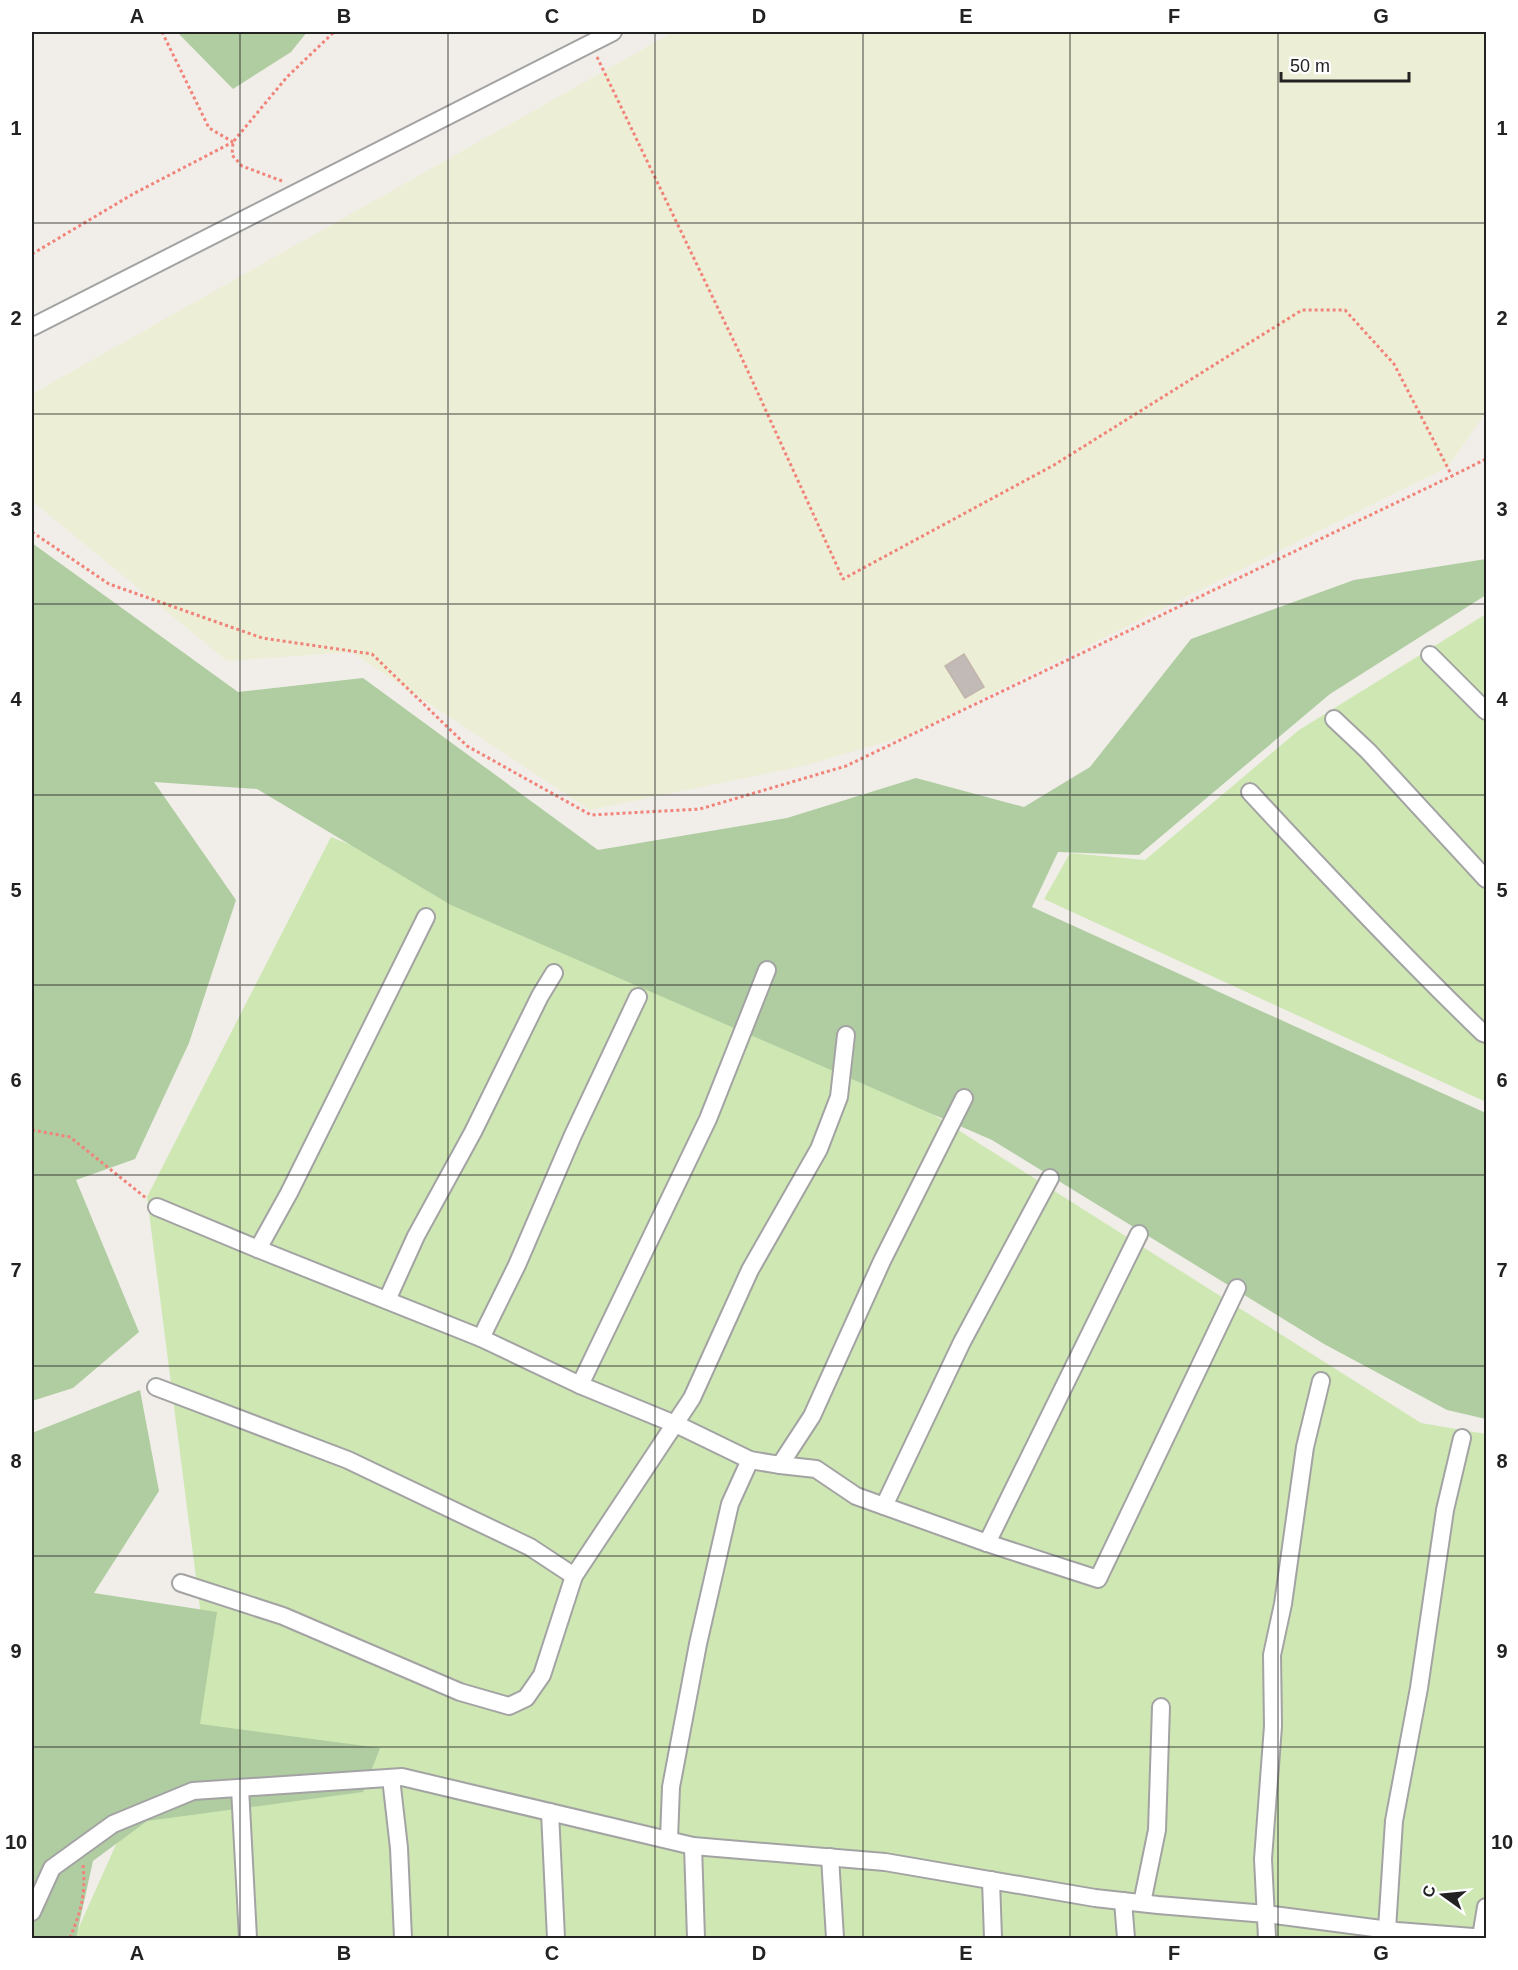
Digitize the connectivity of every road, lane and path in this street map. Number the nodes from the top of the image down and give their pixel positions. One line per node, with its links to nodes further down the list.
1 (162, 32): 5 (path)
2 (334, 32): 5 (path)
3 (613, 32): 4 (street)
4 (590, 44): 6 (street); 10 (path)
5 (233, 142): 6 (path); 7 (path)
6 (301, 189): 8 (street)
7 (32, 254)
8 (32, 327)
9 (1486, 459): 10 (path)
10 (1452, 476): 11 (path)
11 (32, 532)
12 (1430, 655): 13 (street)
13 (1486, 711)
14 (1334, 719): 16 (street)
15 (1251, 792): 21 (street)
16 (1486, 879)
17 (426, 917): 28 (street)
18 (767, 969): 33 (street)
19 (554, 973): 30 (street)
20 (638, 997): 31 (street)
21 (1486, 1034)
22 (846, 1035): 35 (street)
23 (964, 1098): 38 (street)
24 (32, 1130): 26 (path)
25 (1050, 1178): 39 (street)
26 (157, 1207): 28 (street)
27 (1139, 1234): 40 (street)
28 (258, 1249): 30 (street)
29 (1237, 1288): 40 (street)
30 (387, 1300): 31 (street)
31 (481, 1338): 33 (street)
32 (1321, 1381): 56 (street)
33 (580, 1385): 35 (street)
34 (156, 1387): 41 (street)
35 (675, 1425): 37 (street); 41 (street)
36 (1462, 1438): 57 (street)
37 (750, 1460): 38 (street); 47 (street)
38 (780, 1465): 39 (street)
39 (884, 1506): 40 (street)
40 (987, 1543)
41 (574, 1576): 42 (street)
42 (181, 1582)
43 (1161, 1707): 53 (street)
44 (391, 1778): 45 (street); 46 (street); 61 (street)
45 (240, 1788): 49 (street); 60 (street)
46 (550, 1812): 47 (street); 62 (street)
47 (669, 1839): 48 (street)
48 (693, 1846): 50 (street); 63 (street)
49 (81, 1847): 55 (street); 59 (path)
50 (830, 1857): 51 (street); 64 (street)
51 (991, 1880): 52 (street); 65 (street)
52 (1123, 1901): 53 (street); 66 (street)
53 (1142, 1903): 56 (street)
54 (1486, 1907): 58 (street)
55 (32, 1912)
56 (1266, 1914): 57 (street); 67 (street)
57 (1394, 1933): 58 (street)
58 (1484, 1937)
59 (70, 1938)
60 (248, 1938)
61 (403, 1938)
62 (556, 1938)
63 (696, 1938)
64 (834, 1938)
65 (993, 1938)
66 (1126, 1938)
67 (1267, 1938)

